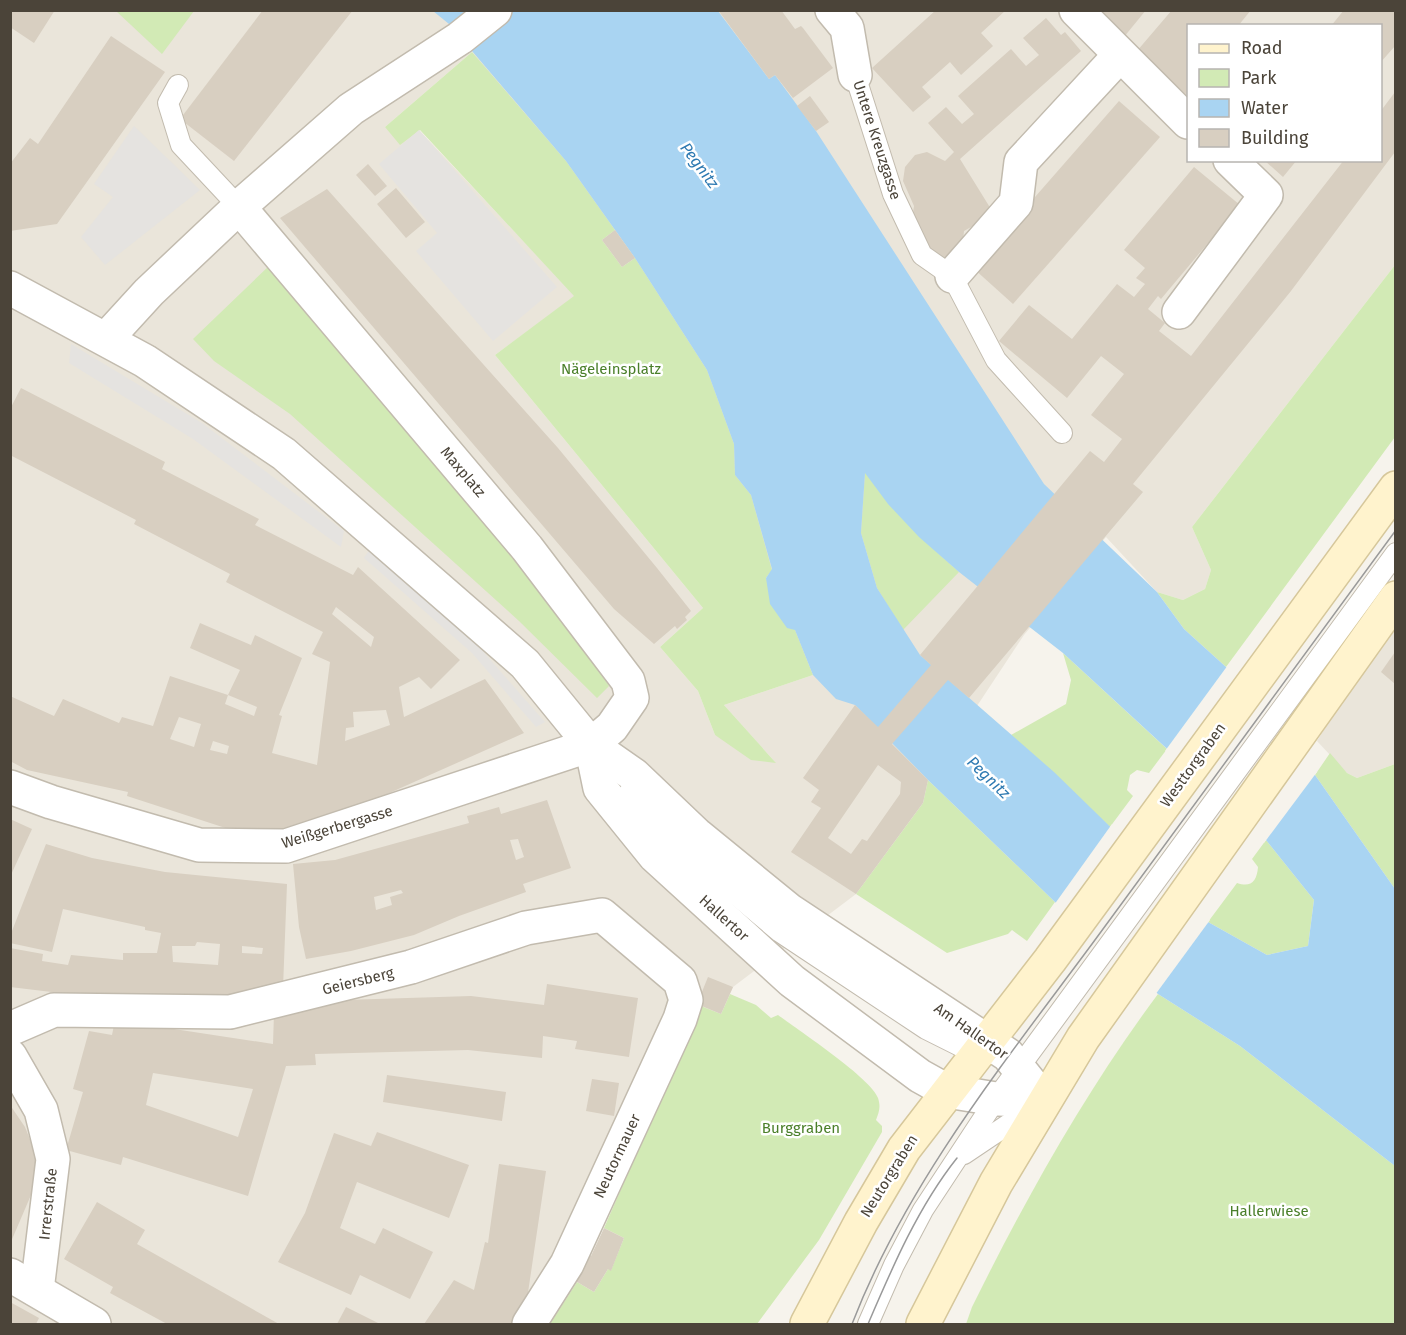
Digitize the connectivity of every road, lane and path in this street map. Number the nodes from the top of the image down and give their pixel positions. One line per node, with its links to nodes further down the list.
1 (495, 10): 9 (street)
2 (832, 10): 5 (street, Untere Kreuzgasse)
3 (1076, 10): 4 (street)
4 (1119, 56): 7 (street); 10 (street)
5 (855, 75): 10 (lane, Untere Kreuzgasse)
6 (178, 85): 9 (lane)
7 (1187, 121)
8 (1232, 162): 12 (street)
9 (239, 207): 13 (street); 19 (street, Maxplatz)
10 (952, 276): 14 (lane, Untere Kreuzgasse)
11 (22, 293): 13 (street)
12 (1179, 312)
13 (106, 339): 19 (street)
14 (1062, 434)
15 (1395, 489): 25 (main road, Westtorgraben)
16 (1395, 553): 18 (lane)
17 (1395, 598): 18 (main road)
18 (1293, 718): 25 (lane); 29 (main road)
19 (591, 745): 20 (street, Weißgerbergasse); 21 (street); 21 (street)
20 (10, 787)
21 (677, 846): 22 (lane, Hallertor); 25 (street, Am Hallertor); 27 (street, Hallertor)
22 (780, 932): 25 (lane, Am Hallertor)
23 (680, 981): 24 (street, Geiersberg); 33 (street, Neutormauer)
24 (10, 1029)
25 (1005, 1052): 27 (main road, Neutorgraben); 28 (lane); 29 (street, Am Hallertor)
26 (10, 1056): 31 (street, Irrerstraße)
27 (947, 1091): 28 (street); 34 (main road, Neutorgraben)
28 (996, 1098): 29 (street); 30 (lane)
29 (1044, 1100): 30 (lane); 36 (main road)
30 (957, 1158): 35 (lane)
31 (41, 1299): 32 (street)
32 (94, 1324)
33 (529, 1324)
34 (807, 1324)
35 (868, 1324)
36 (923, 1324)

